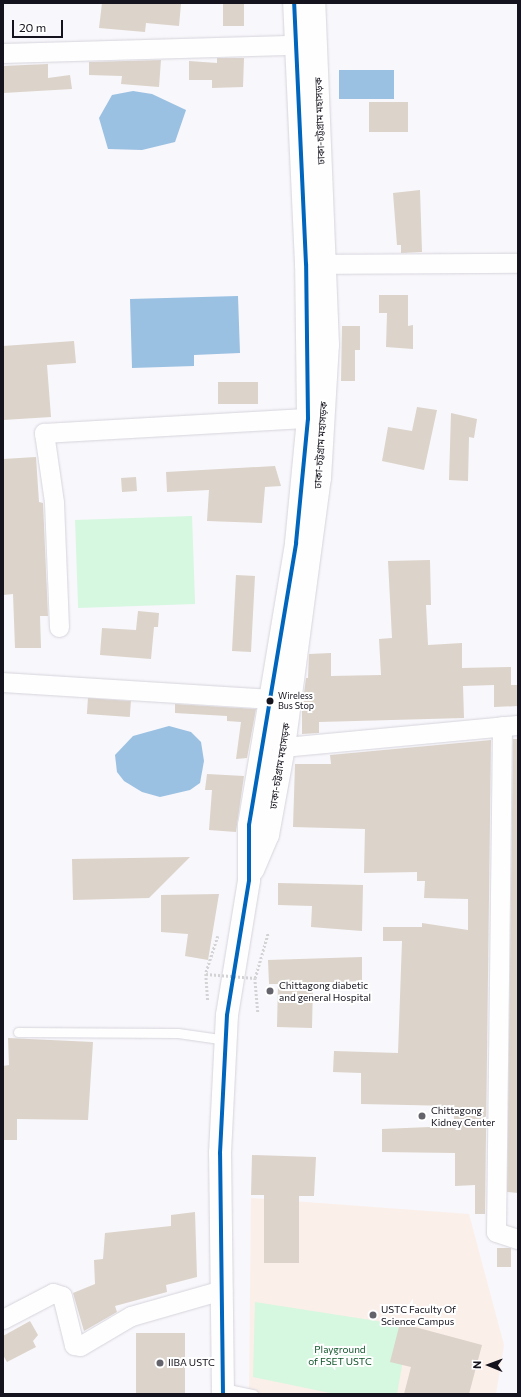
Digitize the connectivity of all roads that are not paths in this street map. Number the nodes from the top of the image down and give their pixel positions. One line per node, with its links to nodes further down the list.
1 (294, 3): 3 (highway, ঢাকা-চট্টগ্রাম মহাসড়ক)
2 (314, 3): 5 (highway, ঢাকা-চট্টগ্রাম মহাসড়ক)
3 (296, 45): 4 (street); 5 (highway, ঢাকা-চট্টগ্রাম মহাসড়ক)
4 (3, 54)
5 (316, 264): 6 (street); 7 (highway, ঢাকা-চট্টগ্রাম মহাসড়ক)
6 (518, 264)
7 (316, 418): 8 (street); 10 (highway, ঢাকা-চট্টগ্রাম মহাসড়ক); 12 (highway, ঢাকা-চট্টগ্রাম মহাসড়ক)
8 (59, 627)
9 (3, 682): 10 (street)
10 (270, 699): 13 (highway, ঢাকা-চট্টগ্রাম মহাসড়ক)
11 (510, 726): 12 (street); 16 (street)
12 (284, 747): 13 (highway, ঢাকা-চট্টগ্রাম মহাসড়ক)
13 (249, 880): 15 (highway, ঢাকা-চট্টগ্রাম মহাসড়ক)
14 (18, 1032): 15 (lane)
15 (226, 1040): 17 (highway, ঢাকা-চট্টগ্রাম মহাসড়ক)
16 (518, 1239)
17 (222, 1290): 18 (street); 19 (highway, ঢাকা-চট্টগ্রাম মহাসড়ক)
18 (3, 1319)
19 (223, 1391): 20 (lane)
20 (253, 1394)

